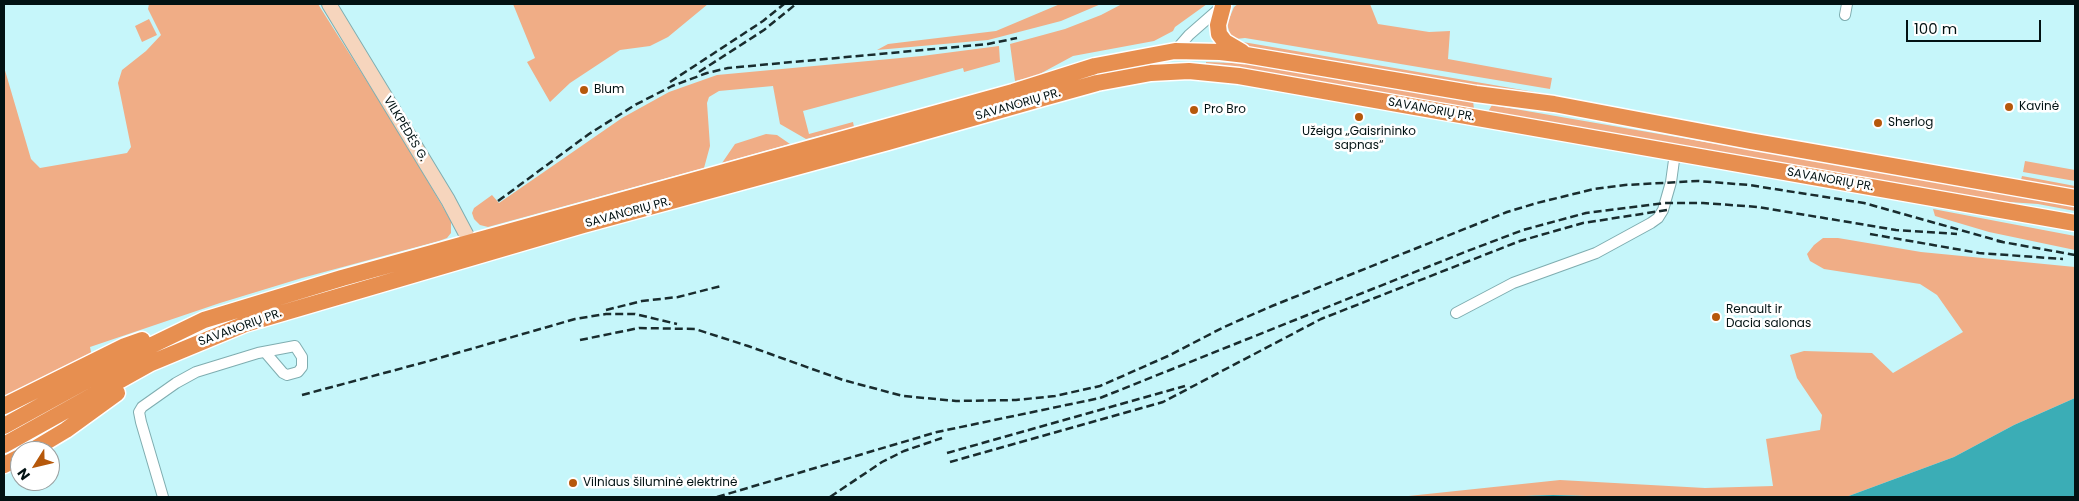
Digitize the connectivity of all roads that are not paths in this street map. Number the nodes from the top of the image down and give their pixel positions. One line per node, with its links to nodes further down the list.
1 (328, 4): 13 (main road, VILKPĖDĖS G.)
2 (1847, 4): 4 (street)
3 (1225, 5): 5 (street); 6 (highway)
4 (1845, 15)
5 (1175, 51): 6 (highway, SAVANORIŲ PR.); 7 (highway); 13 (highway, SAVANORIŲ PR.)
6 (1246, 55): 8 (highway, SAVANORIŲ PR.)
7 (1168, 72): 9 (highway, SAVANORIŲ PR.); 13 (highway, SAVANORIŲ PR.)
8 (1476, 94): 9 (highway); 11 (highway, SAVANORIŲ PR.)
9 (1476, 118): 10 (highway, SAVANORIŲ PR.)
10 (1675, 153): 12 (highway, SAVANORIŲ PR.); 14 (street)
11 (2075, 198)
12 (2075, 223)
13 (475, 249): 15 (highway, SAVANORIŲ PR.); 17 (highway, SAVANORIŲ PR.)
14 (1456, 314)
15 (204, 320): 18 (highway); 19 (highway, SAVANORIŲ PR.)
16 (265, 352): 22 (street)
17 (172, 354): 20 (highway); 21 (highway, SAVANORIŲ PR.)
18 (4, 406)
19 (4, 426)
20 (48, 441)
21 (4, 445)
22 (163, 497)

